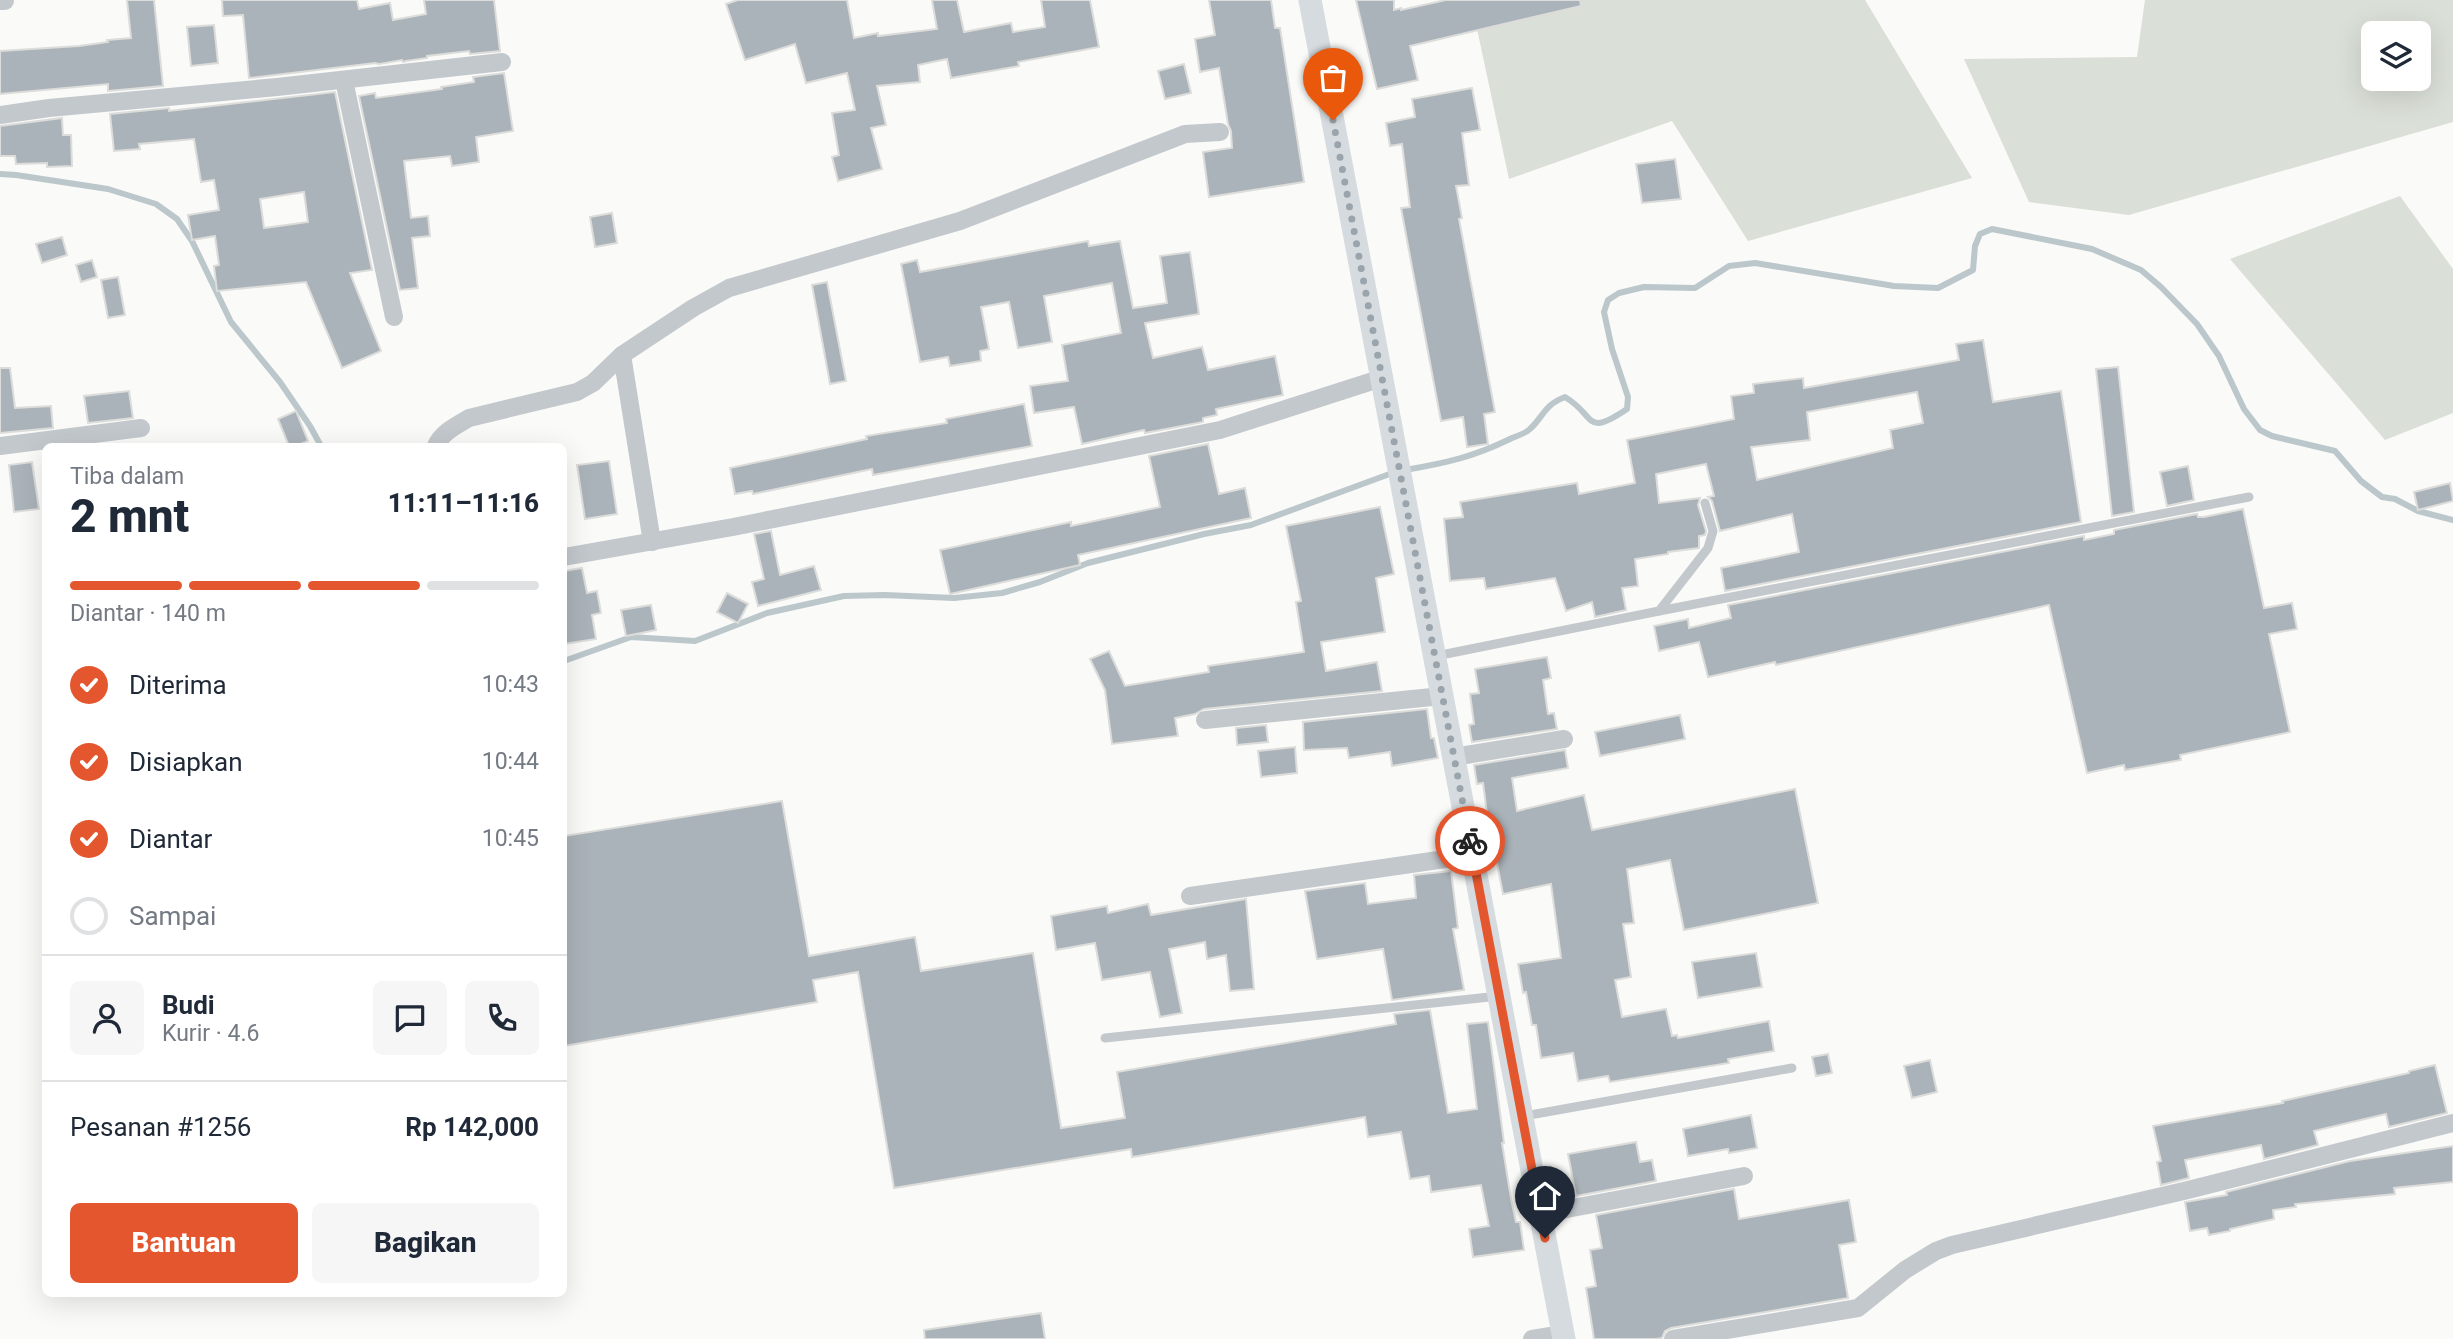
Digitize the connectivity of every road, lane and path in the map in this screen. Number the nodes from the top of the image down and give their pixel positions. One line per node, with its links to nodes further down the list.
1 (1310, 0): 8 (main road)
2 (502, 62): 3 (street)
3 (344, 80): 4 (street); 6 (street)
4 (0, 115)
5 (1220, 132): 7 (street)
6 (394, 317)
7 (622, 355): 10 (street); 14 (street)
8 (1382, 378): 14 (street); 17 (main road)
9 (141, 428): 11 (street)
10 (437, 443)
11 (0, 446)
12 (2249, 497): 16 (lane)
13 (1704, 503): 16 (lane)
14 (652, 542): 15 (street)
15 (567, 556)
16 (1659, 611): 17 (lane)
17 (1435, 657): 18 (main road)
18 (1442, 696): 19 (street); 21 (main road)
19 (1205, 720)
20 (1564, 739): 21 (street)
21 (1454, 757): 22 (main road)
22 (1473, 855): 23 (street); 24 (main road)
23 (1190, 896)
24 (1499, 996): 25 (lane); 27 (main road)
25 (1105, 1038)
26 (1792, 1068): 27 (lane)
27 (1522, 1116): 30 (main road)
28 (2453, 1123): 33 (street)
29 (1744, 1176): 30 (street)
30 (1540, 1214): 31 (main road)
31 (1564, 1337): 32 (street)
32 (1532, 1339)
33 (1673, 1339)

